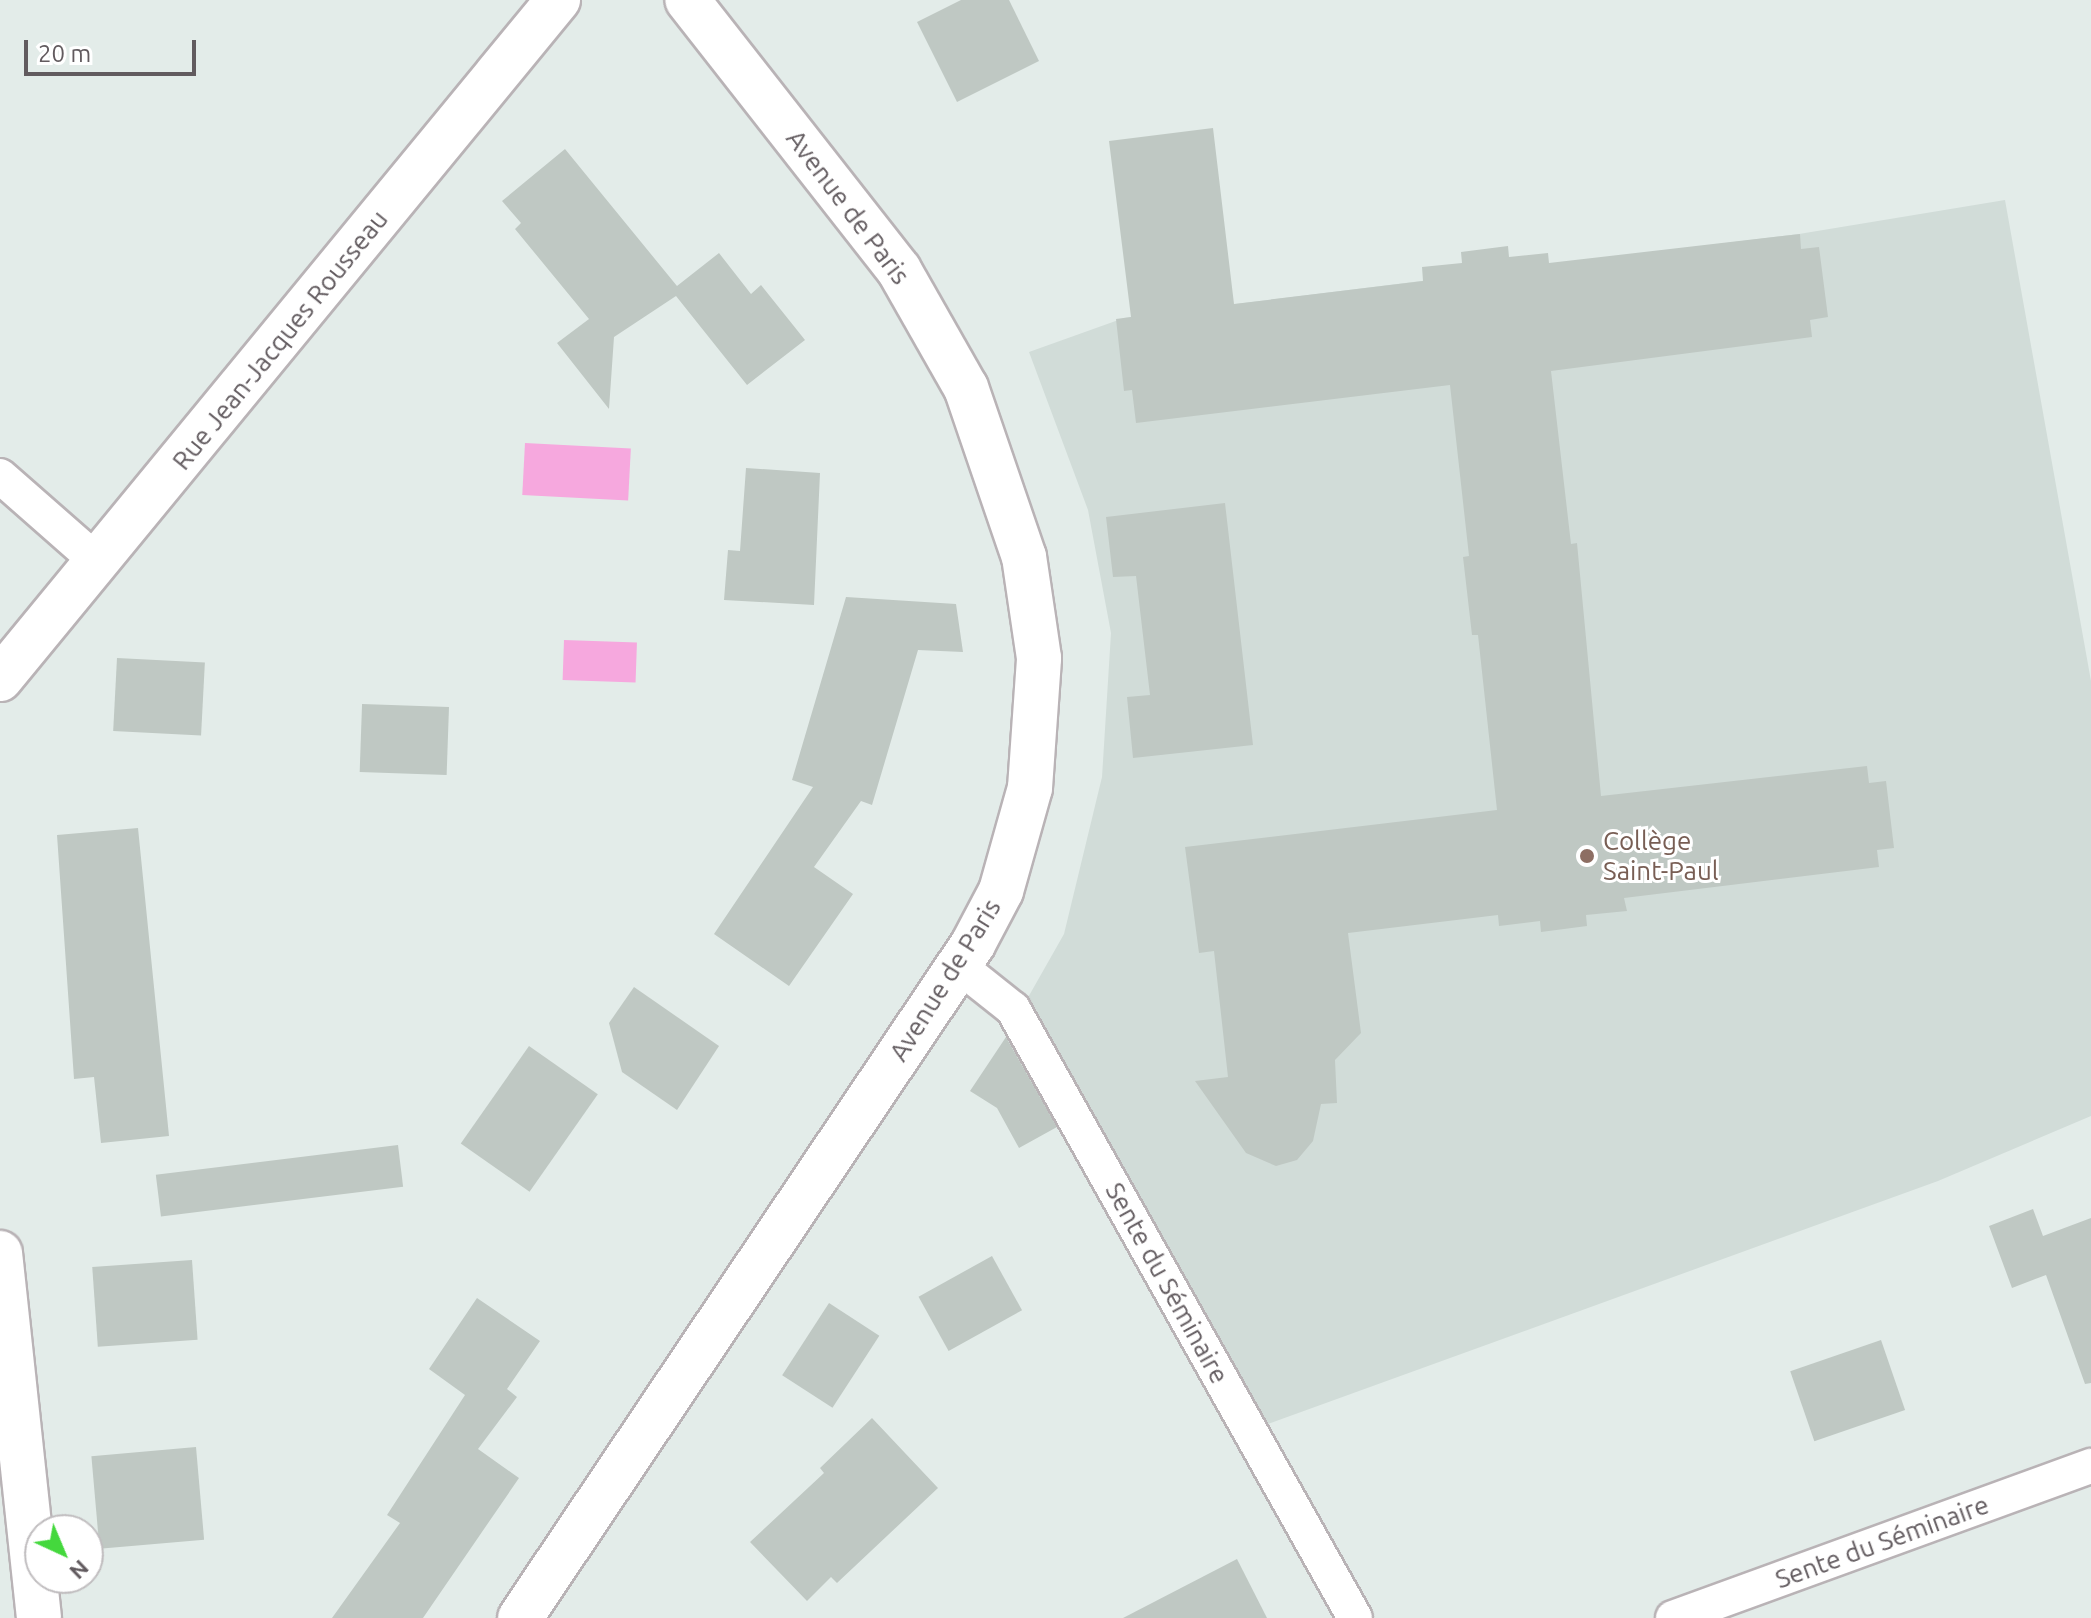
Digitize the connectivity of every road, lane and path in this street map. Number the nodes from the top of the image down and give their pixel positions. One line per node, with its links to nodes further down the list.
1 (558, 0): 4 (street, Rue Jean-Jacques Rousseau)
2 (687, 0): 6 (street, Avenue de Paris)
3 (0, 476): 4 (lane)
4 (99, 563): 5 (street, Rue Jean-Jacques Rousseau)
5 (0, 679)
6 (959, 966): 10 (street, Avenue de Paris); 11 (lane, Sente du Séminaire)
7 (0, 1253): 9 (street)
8 (2091, 1466): 12 (lane, Sente du Séminaire)
9 (39, 1618)
10 (520, 1618)
11 (1355, 1618)
12 (1673, 1618)

